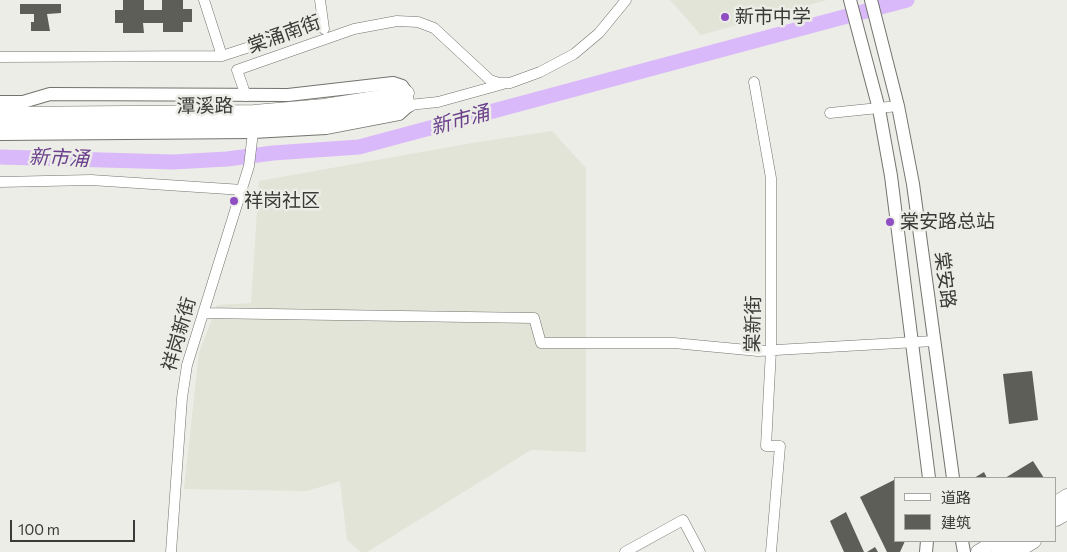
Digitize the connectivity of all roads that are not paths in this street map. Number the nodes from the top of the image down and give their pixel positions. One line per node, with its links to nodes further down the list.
1 (204, 0): 8 (street)
2 (320, 0): 6 (street)
3 (626, 0): 11 (street)
4 (850, 0): 17 (street)
5 (871, 0): 16 (street, 棠安路)
6 (323, 23): 7 (street); 8 (street)
7 (326, 38): 11 (street, 棠涌南街); 12 (street, 棠涌南街)
8 (222, 56): 9 (street)
9 (0, 57)
10 (754, 82): 28 (street, 棠新街)
11 (504, 84): 13 (street)
12 (246, 96): 13 (street); 14 (street)
13 (408, 99): 15 (main road, 潭溪路); 21 (street)
14 (0, 102)
15 (381, 103): 19 (main road, 潭溪路); 20 (main road, 潭溪路)
16 (898, 106): 17 (street); 26 (street, 棠安路)
17 (879, 109): 18 (street); 27 (street)
18 (830, 113)
19 (0, 114)
20 (0, 126)
21 (253, 132): 22 (street); 24 (street, 祥岗新街)
22 (0, 134)
23 (0, 182): 24 (street)
24 (243, 190): 25 (street, 祥岗新街)
25 (203, 313): 28 (street); 34 (street, 祥岗新街)
26 (934, 341): 27 (street); 30 (street, 棠安路)
27 (912, 343): 28 (street); 29 (street)
28 (771, 350): 37 (street, 棠新街)
29 (929, 477)
30 (953, 477)
31 (994, 542): 38 (main road)
32 (1016, 542): 39 (highway)
33 (1032, 542): 40 (main road)
34 (171, 552)
35 (626, 552): 36 (street)
36 (700, 552)
37 (771, 552)
38 (978, 552)
39 (1000, 552)
40 (1016, 552)

